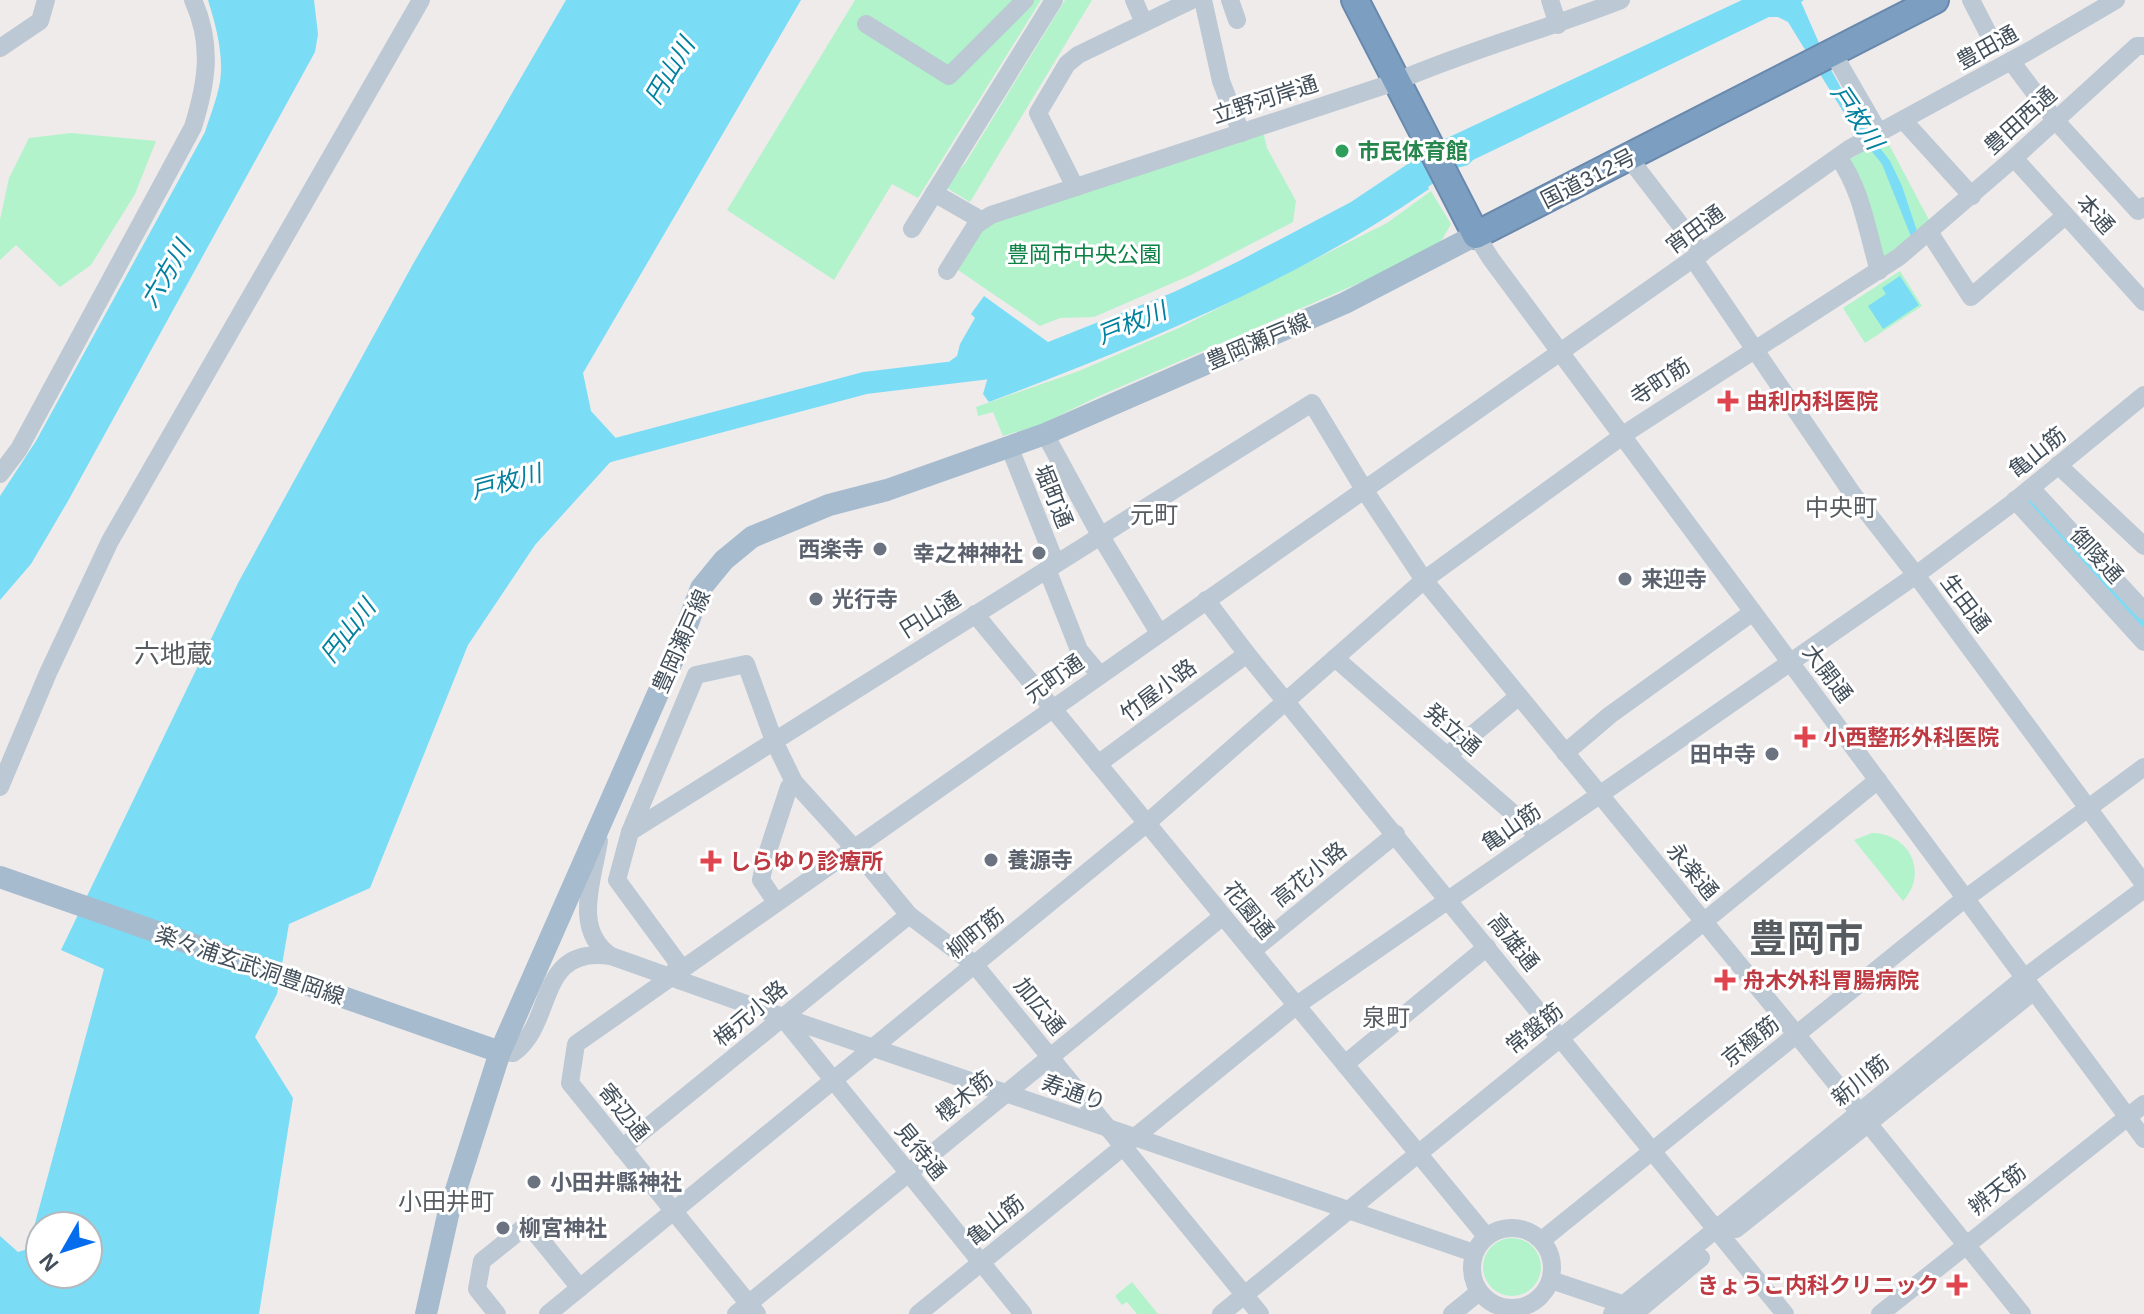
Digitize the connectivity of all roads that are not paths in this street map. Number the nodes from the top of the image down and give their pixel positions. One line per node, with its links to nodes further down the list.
1 (46, 0): 22 (street)
2 (193, 0): 53 (street)
3 (421, 0): 82 (street)
4 (1025, 0): 18 (street)
5 (1054, 0): 34 (street)
6 (1134, 0): 17 (street)
7 (1192, 0): 17 (street)
8 (1203, 0): 28 (street)
9 (1230, 0): 16 (street)
10 (1355, 0): 25 (highway)
11 (1550, 0): 19 (street)
12 (1935, 0): 23 (highway, 国道312号)
13 (1971, 0): 20 (street)
14 (2116, 0): 24 (street, 豊田通)
15 (1611, 2): 19 (street, 立野河岸通)
16 (1237, 20)
17 (1144, 23): 33 (street)
18 (866, 24)
19 (1558, 25): 25 (street, 立野河岸通)
20 (1989, 35)
21 (2144, 46): 27 (street, 豊田西通)
22 (0, 48)
23 (1833, 53): 29 (street); 31 (highway, 国道312号)
24 (2011, 61): 26 (street, 豊田通); 27 (street)
25 (1395, 82): 28 (street, 立野河岸通); 41 (highway)
26 (1903, 120): 29 (street, 豊田通); 35 (street)
27 (2055, 120): 32 (street, 豊田西通); 36 (street)
28 (1241, 133): 33 (street, 立野河岸通)
29 (1870, 136): 30 (street, 宵田通)
30 (1838, 157): 42 (street, 宵田通); 44 (street)
31 (1629, 158): 41 (highway, 国道312号); 42 (street, 生田通)
32 (2014, 158): 35 (street, 豊田西通); 37 (street, 本通)
33 (1075, 187): 38 (street, 立野河岸通)
34 (934, 193): 38 (street); 39 (street)
35 (1972, 196): 40 (street, 豊田西通)
36 (2144, 206)
37 (2065, 216): 40 (street); 45 (street, 本通)
38 (981, 220): 43 (street)
39 (912, 229)
40 (1929, 232): 44 (street, 寺町筋)
41 (1476, 235): 47 (street, 大開通); 49 (main road, 豊岡瀬戸線)
42 (1698, 256): 46 (street, 生田通); 47 (street, 宵田通)
43 (947, 271)
44 (1879, 271): 46 (street, 寺町筋)
45 (2144, 302)
46 (1754, 348): 50 (street, 寺町筋); 60 (street, 生田通)
47 (1560, 353): 50 (street, 大開通); 55 (street, 元町通)
48 (2144, 395): 52 (street, 亀山筋)
49 (1045, 434): 51 (main road, 豊岡瀬戸線); 57 (street)
50 (1622, 436): 61 (street, 寺町筋); 64 (street, 大開通)
51 (1009, 446): 59 (street, 堀町通); 85 (main road, 豊岡瀬戸線)
52 (2058, 465): 54 (street, 亀山筋); 58 (street)
53 (0, 474)
54 (2031, 488): 56 (street, 亀山筋); 63 (street)
55 (1365, 491): 57 (street, 円山通); 61 (street, 永楽通); 62 (street, 元町通)
56 (2015, 500): 60 (street, 亀山筋); 67 (street, 御陵通)
57 (1100, 535): 59 (street, 円山通); 66 (street)
58 (2144, 546)
59 (1051, 566): 65 (street, 円山通); 71 (street, 堀町通)
60 (1916, 575): 70 (street, 亀山筋); 84 (street, 生田通)
61 (1424, 580): 69 (street, 柳町筋); 72 (street, 永楽通)
62 (1206, 600): 66 (street, 元町通); 68 (street, 高雄通)
63 (2144, 611)
64 (1753, 612): 70 (street, 大開通); 76 (street)
65 (975, 614): 74 (street, 花園通); 75 (street, 円山通)
66 (1159, 633): 71 (street, 元町通)
67 (2144, 642)
68 (1247, 654): 73 (street, 高雄通); 78 (street, 竹屋小路)
69 (1335, 658): 73 (street, 柳町筋); 77 (street, 発立通)
70 (1791, 663): 80 (street, 大開通); 83 (street, 亀山筋)
71 (1100, 675): 74 (street, 元町通)
72 (1519, 696): 76 (street, 永楽通); 77 (street)
73 (1287, 701): 86 (street, 柳町筋); 88 (street, 高雄通)
74 (1053, 709): 78 (street, 花園通); 90 (street, 元町通)
75 (774, 741): 81 (street, 加広通); 87 (street, 円山通); 87 (street, 加広通)
76 (1565, 753): 83 (street, 永楽通)
77 (1448, 755): 89 (street, 発立通)
78 (1098, 764): 86 (street, 花園通)
79 (2144, 767): 84 (street, 京極筋)
80 (1878, 780): 93 (street, 大開通); 98 (street, 常盤筋)
81 (794, 782): 90 (street, 加広通); 95 (street)
82 (0, 787)
83 (1599, 795): 89 (street, 亀山筋); 98 (street, 永楽通)
84 (2088, 807): 92 (street, 生田通); 93 (street, 京極筋)
85 (603, 819): 101 (street); 111 (main road, 豊岡瀬戸線)
86 (1147, 823): 97 (street, 花園通); 102 (street, 柳町筋)
87 (630, 832): 103 (street)
88 (1396, 834): 94 (street, 高雄通); 100 (street, 高花小路)
89 (1539, 836): 94 (street, 亀山筋)
90 (854, 848): 95 (street, 元町通); 96 (street, 加広通)
91 (0, 877): 111 (main road, 楽々浦玄武洞豊岡線)
92 (2144, 886): 104 (street, 新川筋)
93 (1965, 898): 104 (street, 大開通); 107 (street, 京極筋)
94 (1449, 899): 99 (street, 高雄通); 105 (street, 亀山筋)
95 (776, 902): 103 (street, 元町通)
96 (909, 915): 102 (street, 加広通); 106 (street, 梅元小路)
97 (1223, 916): 100 (street, 花園通); 112 (street, 櫻木筋)
98 (1704, 922): 107 (street, 永楽通); 108 (street, 常盤筋)
99 (1487, 947): 108 (street, 高雄通); 113 (street)
100 (1252, 951): 105 (street, 花園通)
101 (611, 956): 103 (street, 寿通り); 111 (street)
102 (974, 964): 110 (street, 柳町筋); 112 (street, 加広通)
103 (666, 975): 106 (street, 寿通り); 109 (street, 元町通)
104 (2029, 984): 117 (street, 大開通); 118 (street, 新川筋)
105 (1297, 1005): 113 (street, 花園通); 121 (street, 亀山筋)
106 (783, 1017): 110 (street, 寿通り); 114 (street, 見待通); 122 (street, 梅元小路)
107 (1797, 1034): 118 (street, 永楽通); 123 (street, 京極筋)
108 (1560, 1038): 123 (street, 高雄通); 124 (street, 常盤筋)
109 (576, 1044): 122 (street, 寄辺通)
110 (874, 1047): 114 (street, 柳町筋); 115 (street, 寿通り)
111 (494, 1050): 141 (main road, 豊岡瀬戸線)
112 (1050, 1057): 115 (street, 櫻木筋); 119 (street, 加広通)
113 (1345, 1064): 124 (street, 花園通)
114 (833, 1080): 125 (street, 見待通); 127 (street, 柳町筋)
115 (1006, 1094): 119 (street, 寿通り); 125 (street, 櫻木筋)
116 (2144, 1104): 117 (street, 辨天筋)
117 (2127, 1116): 120 (street, 大開通); 131 (street, 辨天筋)
118 (1863, 1118): 128 (street, 新川筋); 131 (street, 永楽通)
119 (1108, 1129): 121 (street, 寿通り)
120 (2144, 1139)
121 (1129, 1142): 126 (street, 寿通り); 133 (street, 亀山筋); 137 (street)
122 (622, 1148): 127 (street, 寄辺通)
123 (1653, 1151): 128 (street, 高雄通); 130 (street, 京極筋)
124 (1418, 1153): 126 (street, 常盤筋); 129 (street, 花園通)
125 (908, 1173): 133 (street, 見待通); 139 (street, 櫻木筋)
126 (1348, 1209): 132 (street, 寿通り); 137 (street, 常盤筋)
127 (673, 1211): 135 (street, 柳町筋); 139 (street, 寄辺通)
128 (1721, 1234): 140 (street, 新川筋); 149 (street, 高雄通)
129 (1486, 1236): 130 (street); 132 (street)
130 (1542, 1240): 134 (street)
131 (1966, 1245): 150 (street, 辨天筋); 151 (street, 永楽通)
132 (1474, 1253): 136 (street)
133 (981, 1262): 144 (street, 亀山筋); 145 (street, 見待通)
134 (1551, 1280): 138 (street); 140 (street)
135 (580, 1288): 142 (street); 143 (street, 柳町筋)
136 (1479, 1292): 138 (street); 148 (street)
137 (1244, 1295): 146 (street, 常盤筋); 147 (street)
138 (1542, 1307)
139 (747, 1311)
140 (1632, 1311)
141 (426, 1314)
142 (497, 1314)
143 (548, 1314)
144 (918, 1314)
145 (1023, 1314)
146 (1221, 1314)
147 (1260, 1314)
148 (1452, 1314)
149 (1785, 1314)
150 (1880, 1314)
151 (2022, 1314)

